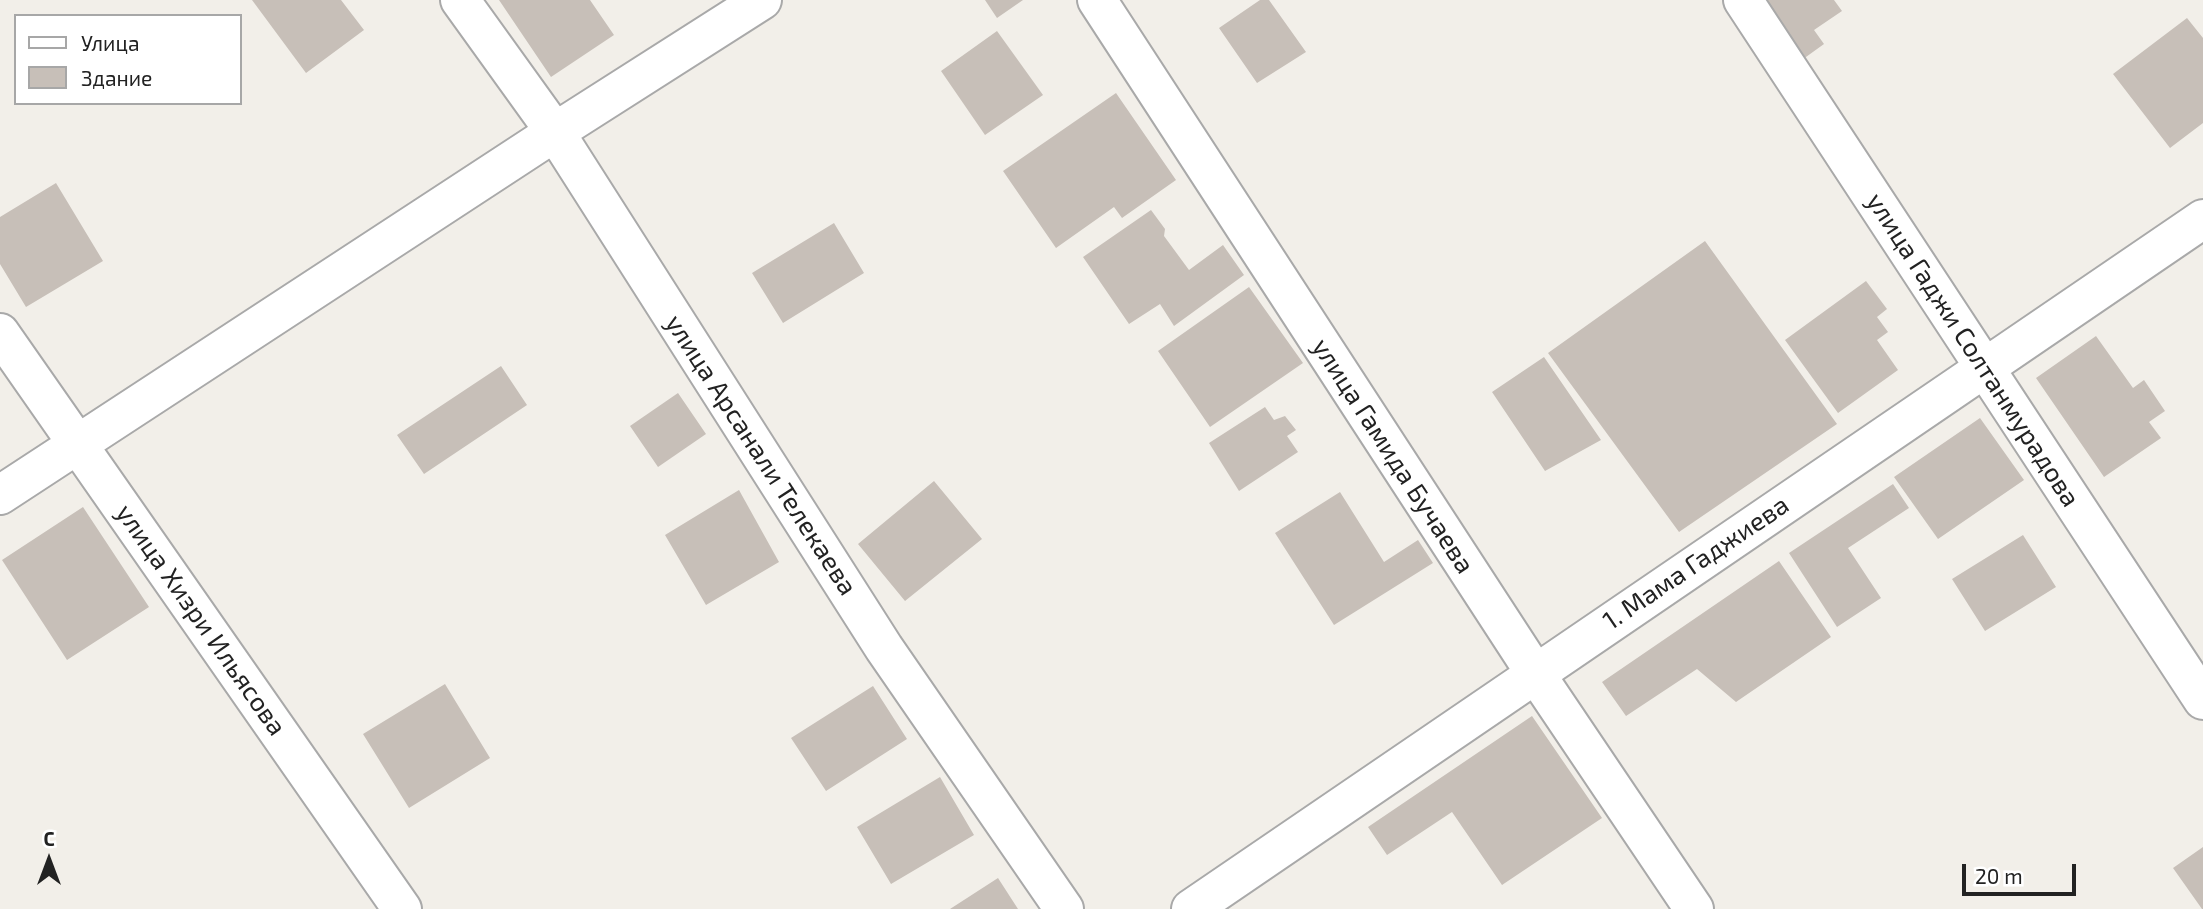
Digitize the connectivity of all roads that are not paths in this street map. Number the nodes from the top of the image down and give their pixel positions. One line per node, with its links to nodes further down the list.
1 (460, 0): 5 (street, улица Арсанали Телекаева)
2 (762, 0): 5 (street)
3 (1097, 0): 11 (street, улица Гамида Бучаева)
4 (1743, 0): 8 (street, улица Гаджи Солтанмурадова)
5 (555, 132): 9 (street); 14 (street, улица Арсанали Телекаева)
6 (2203, 219): 8 (street, 1. Мама Гаджиева)
7 (0, 332): 9 (street, улица Хизри Ильясова)
8 (1984, 367): 11 (street, 1. Мама Гаджиева); 12 (street, улица Гаджи Солтанмурадова)
9 (78, 443): 10 (street); 13 (street, улица Хизри Ильясова)
10 (0, 495)
11 (1535, 673): 15 (street, 1. Мама Гаджиева); 16 (street, улица Гамида Бучаева)
12 (2203, 700)
13 (402, 909)
14 (1064, 909)
15 (1191, 909)
16 (1694, 909)

